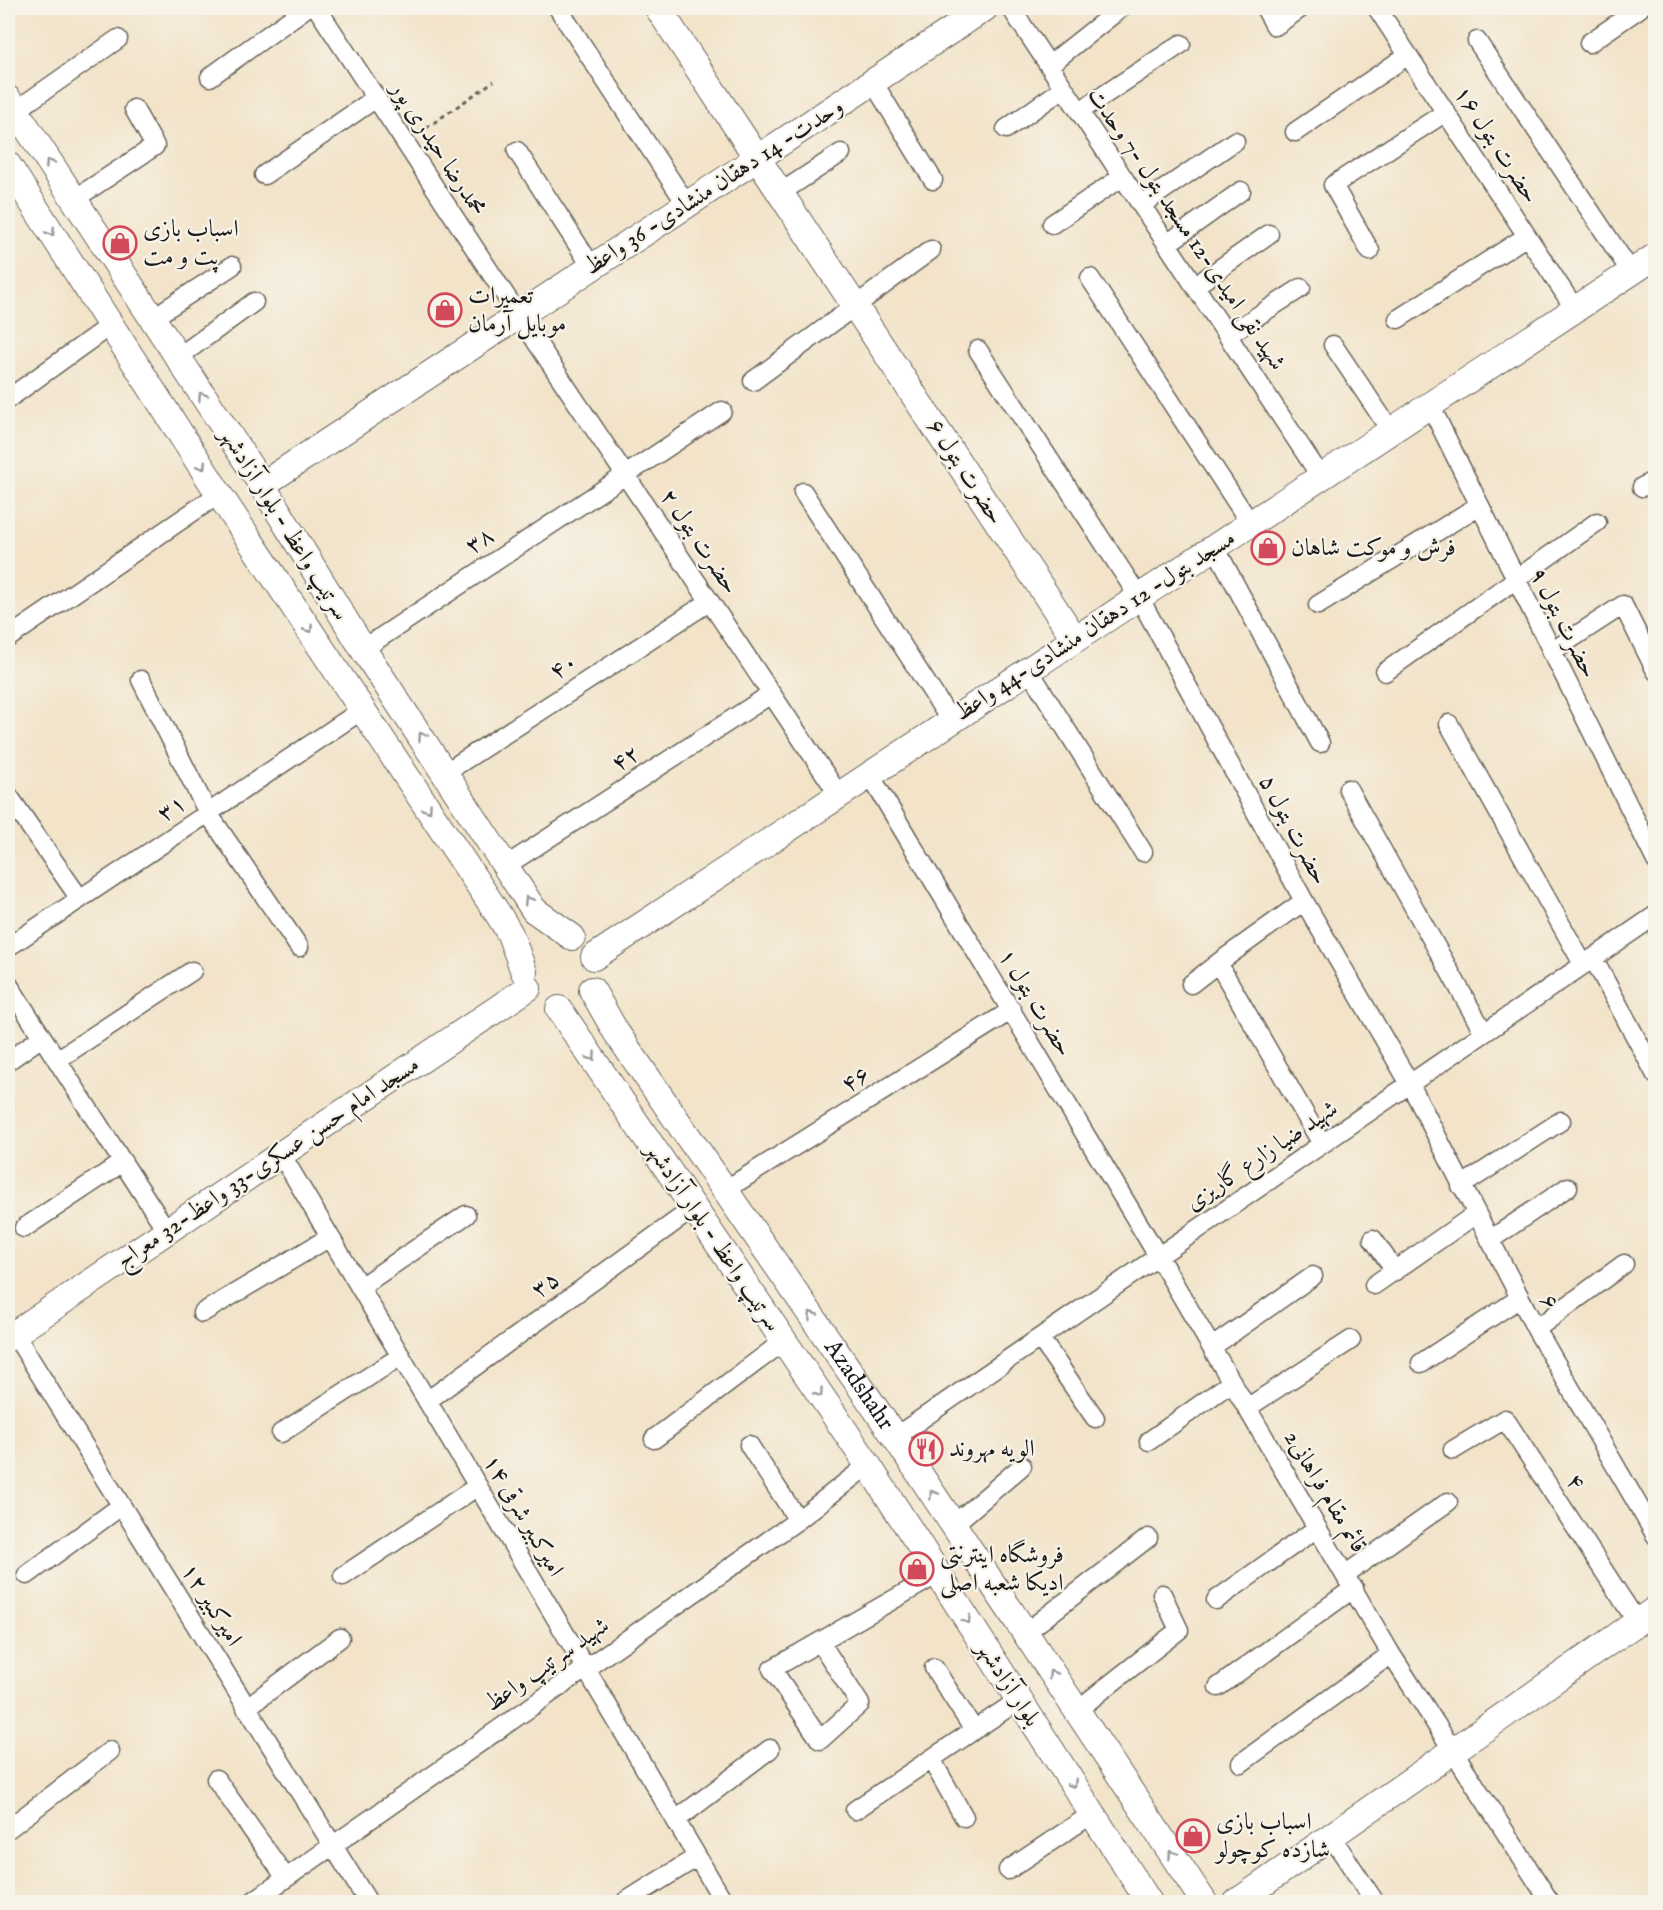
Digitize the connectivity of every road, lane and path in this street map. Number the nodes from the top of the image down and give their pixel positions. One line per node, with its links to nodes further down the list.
1 (306, 8): 18 (street)
2 (317, 8): 22 (street, محمدرضا حیدری پور)
3 (558, 8): 41 (street)
4 (658, 8): 33 (main road, حضرت بتول ۶)
5 (985, 8): 20 (main road, وحدت- 14 دهقان منشادی- 36 واعظ)
6 (1011, 8): 17 (street, شهید نقی امیدی-12 مسجد بتول -7 وحدت)
7 (1121, 8): 17 (street)
8 (1265, 8): 9 (street)
9 (1301, 8)
10 (1377, 8): 16 (street, حضرت بتول ۱۶)
11 (1640, 8): 14 (street)
12 (118, 39): 23 (street)
13 (1477, 41): 52 (street)
14 (1589, 43)
15 (1181, 44): 25 (street)
16 (1408, 55): 26 (street, حضرت بتول ۱۶); 28 (street)
17 (1049, 65): 21 (street, شهید نقی امیدی-12 مسجد بتول -7 وحدت)
18 (210, 77)
19 (494, 81): 30 (path)
20 (873, 82): 33 (main road, وحدت- 14 دهقان منشادی- 36 واعظ); 37 (street)
21 (1064, 88): 25 (street, شهید نقی امیدی-12 مسجد بتول -7 وحدت); 27 (street)
22 (376, 98): 30 (street, محمدرضا حیدری پور); 34 (street)
23 (11, 105): 40 (main road, سرتیپ واعظ - بلوار آزادشهر, one-way to 23)
24 (134, 109): 40 (street)
25 (1080, 111): 36 (street, شهید نقی امیدی-12 مسجد بتول -7 وحدت)
26 (1446, 112): 45 (street, حضرت بتول ۱۶); 48 (street)
27 (1006, 129)
28 (1295, 132)
29 (1235, 141): 42 (street)
30 (405, 142): 59 (street, محمدرضا حیدری پور)
31 (518, 152): 51 (street)
32 (841, 153): 39 (street)
33 (757, 158): 39 (main road, حضرت بتول ۶); 41 (main road, وحدت- 14 دهقان منشادی- 36 واعظ)
34 (264, 175)
35 (10, 176): 62 (main road, سرتیپ واعظ - بلوار آزادشهر, one-way to 62)
36 (1122, 177): 42 (street, شهید نقی امیدی-12 مسجد بتول -7 وحدت); 43 (street)
37 (933, 180)
38 (1241, 191): 46 (street)
39 (780, 193): 57 (main road, حضرت بتول ۶)
40 (74, 200): 60 (main road, سرتیپ واعظ - بلوار آزادشهر)
41 (687, 205): 51 (main road, وحدت- 14 دهقان منشادی- 36 واعظ)
42 (1141, 205): 46 (street, شهید نقی امیدی-12 مسجد بتول -7 وحدت)
43 (1052, 224)
44 (1269, 234): 54 (street)
45 (1527, 236): 58 (street, حضرت بتول ۱۶); 61 (street)
46 (1167, 244): 54 (street, شهید نقی امیدی-12 مسجد بتول -7 وحدت)
47 (931, 250): 57 (street)
48 (1370, 251)
49 (1656, 256): 52 (main road, مسجد بتول- 12 دهقان منشادی-44 واعظ)
50 (232, 266): 60 (street)
51 (592, 267): 59 (main road, وحدت- 14 دهقان منشادی- 36 واعظ)
52 (1631, 272): 58 (main road, مسجد بتول- 12 دهقان منشادی-44 واعظ)
53 (1090, 279): 79 (street)
54 (1195, 286): 63 (street, شهید نقی امیدی-12 مسجد بتول -7 وحدت)
55 (1301, 288): 63 (street)
56 (254, 302): 66 (street)
57 (854, 305): 67 (street); 86 (main road, حضرت بتول ۶)
58 (1575, 309): 69 (main road, مسجد بتول- 12 دهقان منشادی-44 واعظ)
59 (519, 316): 72 (street, حضرت بتول ۲); 74 (main road, وحدت- 14 دهقان منشادی- 36 واعظ)
60 (151, 319): 66 (main road, سرتیپ واعظ - بلوار آزادشهر)
61 (1398, 319)
62 (112, 324): 68 (street); 76 (main road, سرتیپ واعظ - بلوار آزادشهر, one-way to 76)
63 (1228, 335): 73 (street, شهید نقی امیدی-12 مسجد بتول -7 وحدت)
64 (1333, 345): 71 (street)
65 (978, 350): 82 (street, حضرت بتول ۵)
66 (177, 358): 74 (main road, سرتیپ واعظ - بلوار آزادشهر, one-way to 66)
67 (753, 381)
68 (8, 399)
69 (1430, 405): 71 (main road, مسجد بتول- 12 دهقان منشادی-44 واعظ); 77 (street, حضرت بتول ۹)
70 (722, 411): 72 (street, ۳۸)
71 (1390, 431): 73 (main road, مسجد بتول- 12 دهقان منشادی-44 واعظ)
72 (624, 474): 83 (street, حضرت بتول ۲); 87 (street, ۳۸)
73 (1322, 477): 79 (main road, مسجد بتول- 12 دهقان منشادی-44 واعظ)
74 (262, 485): 87 (main road, سرتیپ واعظ - بلوار آزادشهر)
75 (803, 492): 95 (street)
76 (219, 494): 85 (street); 94 (main road, سرتیپ واعظ - بلوار آزادشهر, one-way to 94)
77 (1478, 506): 81 (street, حضرت بتول ۹); 84 (street)
78 (1598, 522): 81 (street)
79 (1250, 524): 80 (main road, مسجد بتول- 12 دهقان منشادی-44 واعظ)
80 (1215, 547): 82 (main road, مسجد بتول- 12 دهقان منشادی-44 واعظ); 97 (street)
81 (1516, 582): 88 (street, حضرت بتول ۹); 91 (street)
82 (1139, 597): 86 (main road, مسجد بتول- 12 دهقان منشادی-44 واعظ); 108 (street, حضرت بتول ۵)
83 (709, 602): 93 (street, حضرت بتول ۲); 98 (street, ۴۰)
84 (1318, 605)
85 (8, 638)
86 (1075, 639): 89 (main road, مسجد بتول- 12 دهقان منشادی-44 واعظ)
87 (363, 649): 98 (main road, سرتیپ واعظ - بلوار آزادشهر, one-way to 87)
88 (1551, 652): 90 (street); 105 (street, حضرت بتول ۹)
89 (1029, 670): 95 (main road, مسجد بتول- 12 دهقان منشادی-44 واعظ); 104 (street)
90 (1656, 671)
91 (1385, 672)
92 (141, 680): 103 (street)
93 (771, 694): 102 (street, حضرت بتول ۲); 106 (street, ۴۲)
94 (362, 710): 103 (street, ۳۱); 117 (main road, سرتیپ واعظ - بلوار آزادشهر, one-way to 117)
95 (951, 721): 99 (main road, مسجد بتول- 12 دهقان منشادی-44 واعظ)
96 (1449, 724): 114 (street)
97 (1320, 742)
98 (446, 772): 106 (main road, سرتیپ واعظ - بلوار آزادشهر)
99 (870, 775): 102 (main road, مسجد بتول- 12 دهقان منشادی-44 واعظ); 122 (street, حضرت بتول ۱)
100 (1348, 789): 123 (street)
101 (8, 795): 107 (street)
102 (839, 795): 113 (main road, مسجد بتول- 12 دهقان منشادی-44 واعظ)
103 (208, 813): 107 (street, ۳۱); 111 (street)
104 (1143, 852)
105 (1656, 861)
106 (507, 865): 110 (main road, سرتیپ واعظ - بلوار آزادشهر, one-way to 106)
107 (80, 899): 112 (street, ۳۱)
108 (1304, 901): 115 (street); 128 (street, حضرت بتول ۵)
109 (1656, 915): 114 (street, شهید ضیا زارع گاریزی)
110 (572, 937): 113 (main road); 117 (main road)
111 (298, 947)
112 (8, 948)
113 (594, 957): 120 (main road)
114 (1588, 961): 123 (street, شهید ضیا زارع گاریزی); 127 (street)
115 (1218, 963): 119 (street); 130 (street)
116 (192, 971): 126 (street)
117 (526, 980): 121 (main road); 131 (main road, مسجد امام حسن عسکری-33 واعظ-32 معراج)
118 (8, 984): 124 (street)
119 (1191, 984)
120 (592, 990): 121 (main road); 135 (main road, Azadshahr)
121 (559, 1009): 136 (main road, سرتیپ واعظ - بلوار آزادشهر, one-way to 136)
122 (1012, 1010): 135 (street, ۴۶); 144 (street, حضرت بتول ۱)
123 (1484, 1033): 128 (street, شهید ضیا زارع گاریزی)
124 (42, 1037): 125 (street); 126 (street)
125 (8, 1060)
126 (57, 1060): 132 (street)
127 (1656, 1075)
128 (1410, 1084): 130 (street, شهید ضیا زارع گاریزی); 133 (street, ۶)
129 (1561, 1121): 133 (street)
130 (1322, 1144): 144 (street, شهید ضیا زارع گاریزی)
131 (281, 1154): 140 (main road, مسجد امام حسن عسکری-33 واعظ-32 معراج); 141 (street, ۱۴ امیرکبیر شرقی)
132 (123, 1162): 139 (street); 140 (street)
133 (1461, 1186): 137 (street, ۶)
134 (1568, 1187): 143 (street)
135 (725, 1190): 165 (main road, Azadshahr, one-way to 135)
136 (694, 1208): 156 (main road, سرتیپ واعظ - بلوار آزادشهر); 161 (street, ۳۵)
137 (1476, 1214): 143 (street, ۶); 146 (street)
138 (466, 1215): 149 (street)
139 (24, 1227)
140 (167, 1230): 153 (main road, مسجد امام حسن عسکری-33 واعظ-32 معراج)
141 (330, 1237): 149 (street, ۱۴ امیرکبیر شرقی); 151 (street)
142 (1372, 1239): 146 (street)
143 (1490, 1240): 150 (street, ۶)
144 (1158, 1256): 154 (street, شهید ضیا زارع گاریزی); 157 (street, 2قائم مقام فراهانی)
145 (1624, 1264): 152 (street)
146 (1395, 1271): 148 (street)
147 (1313, 1276): 157 (street)
148 (1374, 1285)
149 (360, 1287): 158 (street, ۱۴ امیرکبیر شرقی)
150 (1520, 1298): 152 (street, ۶); 159 (street)
151 (202, 1313)
152 (1536, 1329): 178 (street, ۶)
153 (11, 1336): 174 (street, امیرکبیر ۱۲)
154 (1040, 1338): 163 (street); 165 (street, شهید ضیا زارع گاریزی)
155 (1351, 1340): 162 (street)
156 (784, 1341): 166 (street); 170 (main road, سرتیپ واعظ - بلوار آزادشهر, one-way to 170)
157 (1212, 1347): 160 (street, 2قائم مقام فراهانی)
158 (400, 1356): 161 (street, ۱۴ امیرکبیر شرقی); 164 (street)
159 (1421, 1363)
160 (1232, 1382): 162 (street, 2قائم مقام فراهانی); 167 (street)
161 (427, 1401): 172 (street, ۱۴ امیرکبیر شرقی)
162 (1247, 1408): 177 (street, 2قائم مقام فراهانی)
163 (1095, 1418)
164 (281, 1433)
165 (895, 1437): 176 (main road, Azadshahr, one-way to 165)
166 (654, 1439)
167 (1149, 1441)
168 (749, 1445): 175 (street)
169 (1453, 1450): 186 (street, ۴)
170 (868, 1465): 175 (street, شهید سرتیپ واعظ); 180 (main road, بلوار آزادشهر)
171 (1022, 1467): 176 (street)
172 (478, 1486): 182 (street); 191 (street, ۱۴ امیرکبیر شرقی)
173 (1448, 1502): 183 (street)
174 (121, 1506): 181 (street); 195 (street, امیرکبیر ۱۲)
175 (798, 1520): 191 (street, شهید سرتیپ واعظ)
176 (953, 1525): 187 (main road, Azadshahr)
177 (1317, 1528): 183 (street, 2قائم مقام فراهانی); 185 (street)
178 (1656, 1536)
179 (1148, 1538): 187 (street)
180 (938, 1574): 189 (street); 194 (main road, بلوار آزادشهر, one-way to 194)
181 (27, 1575)
182 (344, 1576)
183 (1350, 1581): 190 (street, 2قائم مقام فراهانی); 193 (street)
184 (1162, 1594): 196 (street)
185 (1216, 1600)
186 (1646, 1616): 200 (main road)
187 (1025, 1633): 196 (main road, Azadshahr, one-way to 187)
188 (340, 1638): 195 (street)
189 (820, 1642): 189 (street)
190 (1391, 1654): 200 (street, 2قائم مقام فراهانی); 202 (street)
191 (584, 1668): 207 (street, ۱۴ امیرکبیر شرقی); 210 (street, شهید سرتیپ واعظ)
192 (934, 1668): 197 (street)
193 (1218, 1687)
194 (1019, 1700): 197 (street); 205 (main road, بلوار آزادشهر, one-way to 205)
195 (246, 1708): 210 (street, امیرکبیر ۱۲)
196 (1076, 1711): 219 (main road, Azadshahr, one-way to 196)
197 (974, 1730): 201 (street)
198 (770, 1749): 207 (street)
199 (110, 1751): 208 (street)
200 (1452, 1752): 209 (main road); 222 (street, 2قائم مقام فراهانی)
201 (931, 1759): 204 (street); 206 (street)
202 (1241, 1763)
203 (216, 1779): 213 (street)
204 (855, 1810)
205 (1092, 1814): 212 (street); 218 (main road, بلوار آزادشهر)
206 (964, 1818)
207 (676, 1820): 211 (street, ۱۴ امیرکبیر شرقی)
208 (8, 1829)
209 (1331, 1836): 220 (main road); 221 (street)
210 (332, 1845): 213 (street, شهید سرتیپ واعظ); 215 (street, امیرکبیر ۱۲)
211 (697, 1857): 216 (street); 217 (street, ۱۴ امیرکبیر شرقی)
212 (1008, 1870)
213 (286, 1878): 214 (street, شهید سرتیپ واعظ)
214 (252, 1902)
215 (368, 1902)
216 (625, 1902)
217 (724, 1902)
218 (1149, 1902)
219 (1204, 1902)
220 (1237, 1902)
221 (1375, 1902)
222 (1550, 1902)

